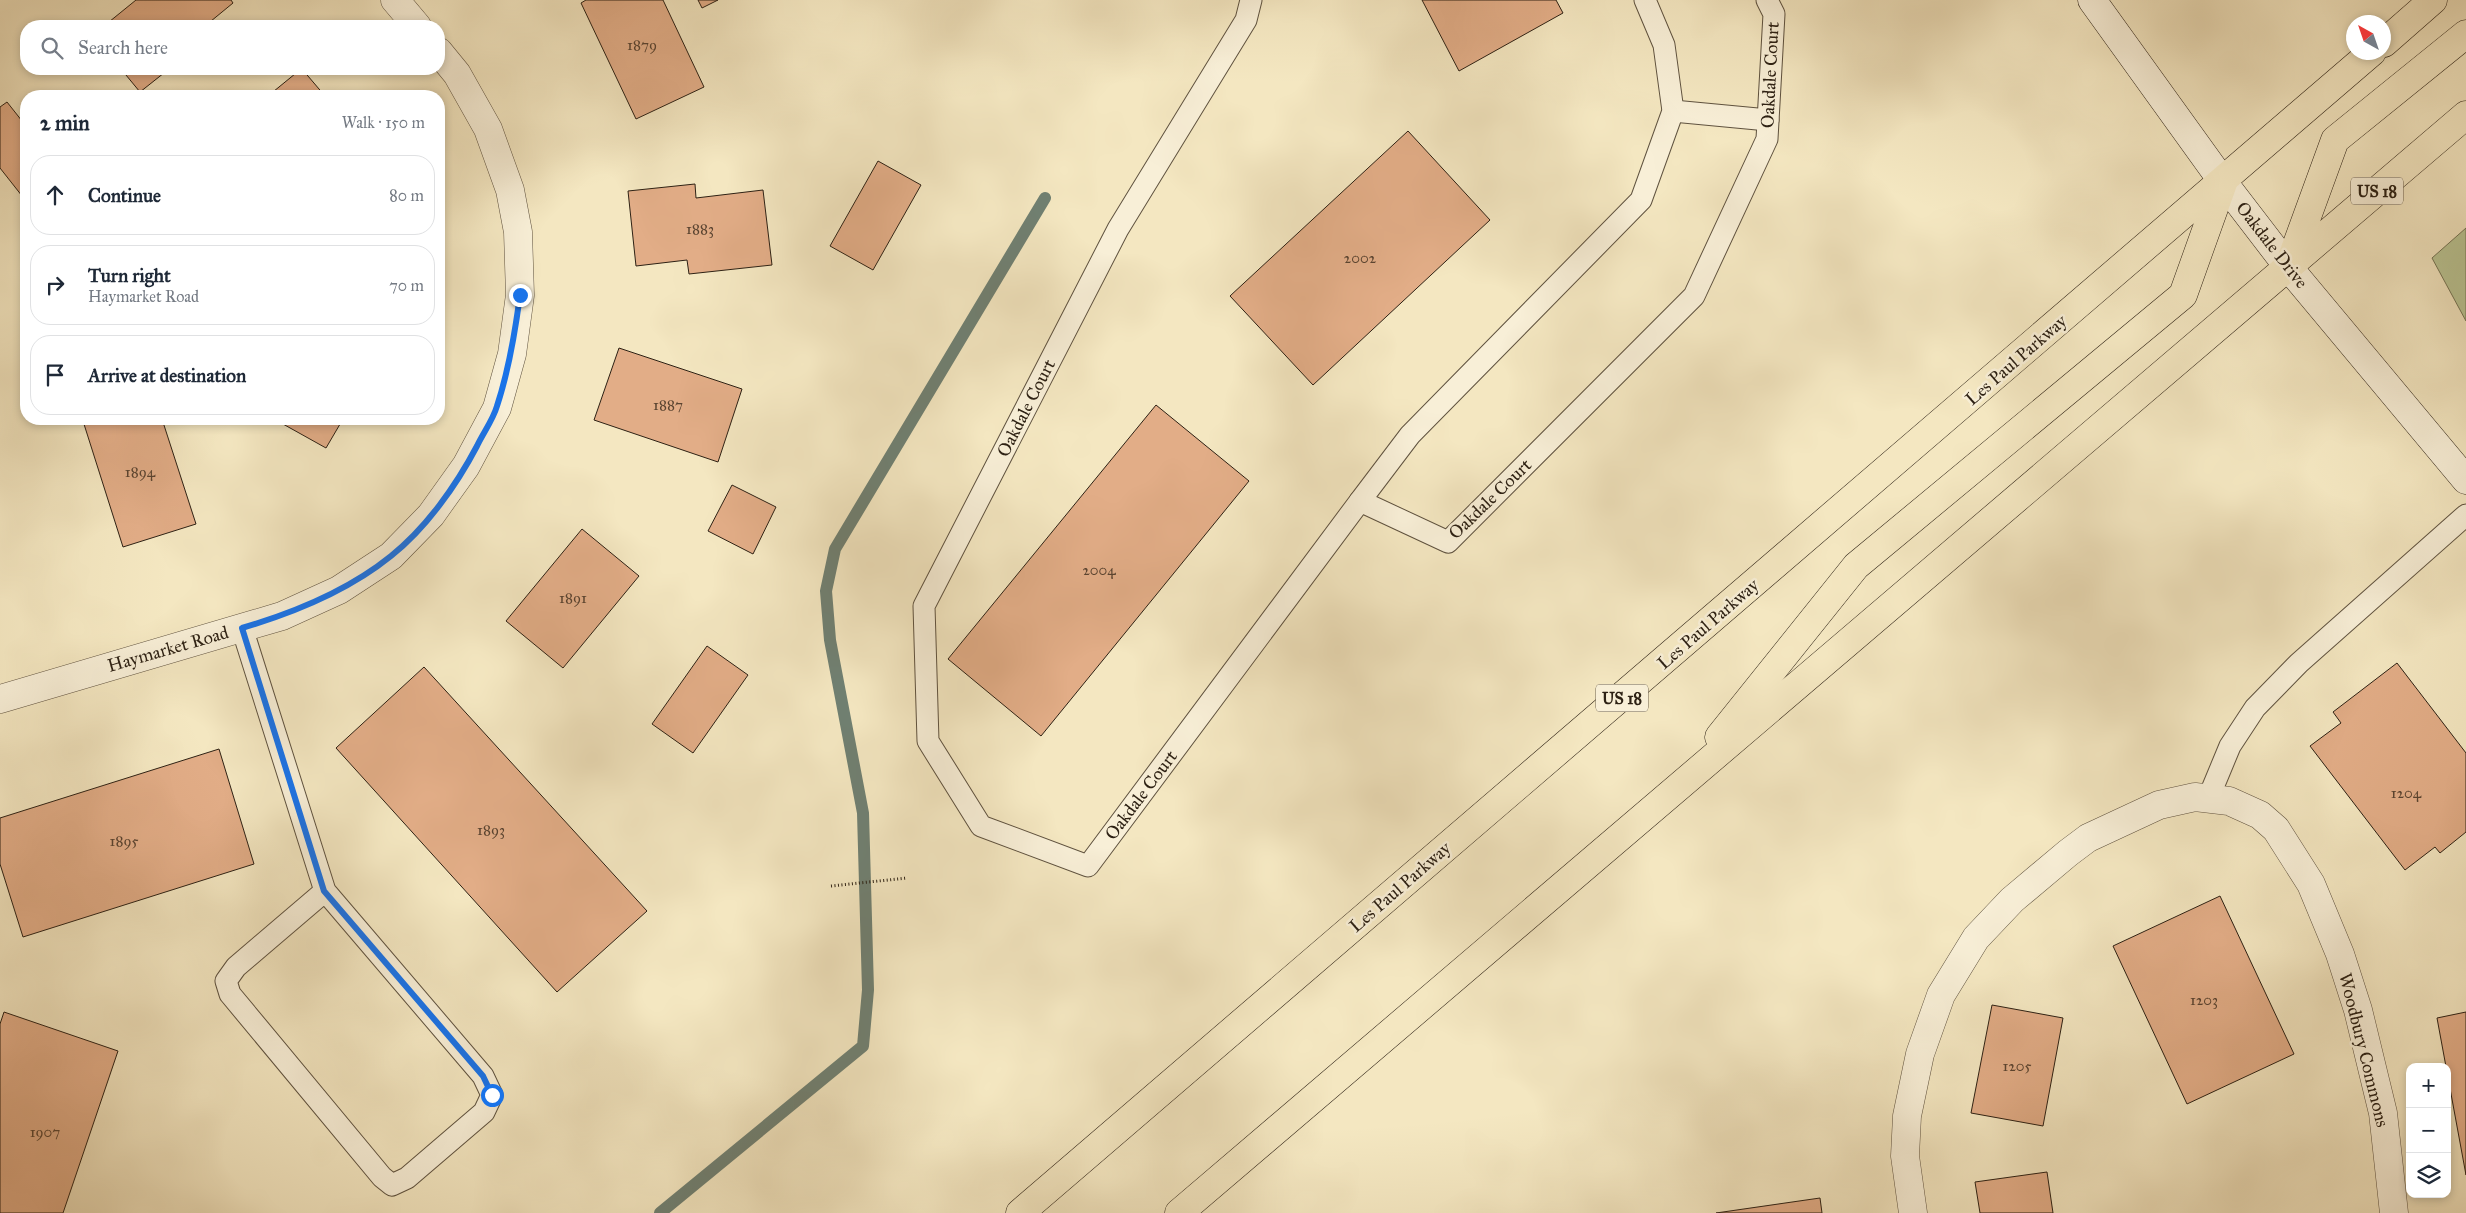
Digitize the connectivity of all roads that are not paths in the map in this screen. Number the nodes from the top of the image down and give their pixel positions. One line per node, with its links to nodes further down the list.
1 (395, 0): 7 (street)
2 (1250, 0): 18 (lane, Oakdale Court)
3 (1645, 0): 12 (lane)
4 (1767, 0): 14 (lane, Oakdale Court)
5 (2092, 0): 15 (street, Oakdale Drive)
6 (2433, 0): 9 (main road)
7 (412, 20)
8 (2466, 34): 16 (main road)
9 (2391, 37)
10 (445, 59): 20 (street, Haymarket Road)
11 (2363, 60): 15 (main road, Les Paul Parkway / US 18)
12 (1674, 111): 14 (lane); 18 (lane)
13 (2466, 115): 16 (main road, US 18)
14 (1768, 120): 18 (lane, Oakdale Court)
15 (2223, 182): 16 (street, Oakdale Drive); 22 (main road); 25 (main road, Les Paul Parkway / US 18)
16 (2289, 268): 17 (street, Oakdale Drive); 22 (main road, US 18)
17 (2466, 480)
18 (1360, 501)
19 (2466, 515): 23 (lane)
20 (242, 628): 21 (street, Haymarket Road); 24 (lane)
21 (0, 699)
22 (1677, 788): 26 (main road, US 18)
23 (2208, 799): 27 (street, Woodbury Commons); 28 (street, Woodbury Commons)
24 (324, 891): 24 (lane)
25 (1020, 1213)
26 (1179, 1213)
27 (1913, 1213)
28 (2394, 1213)

